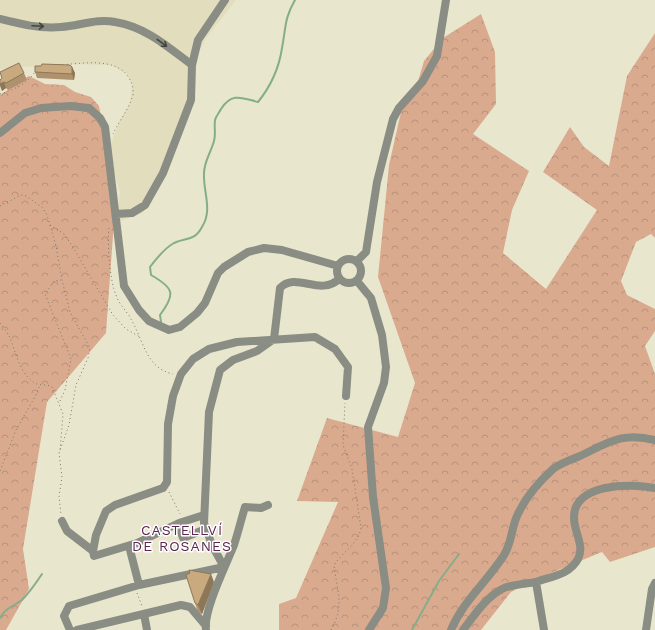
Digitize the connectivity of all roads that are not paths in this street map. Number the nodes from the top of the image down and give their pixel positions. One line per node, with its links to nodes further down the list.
1 (225, 0): 4 (street)
2 (446, 0): 7 (street)
3 (0, 19): 4 (street, one-way to 4)
4 (192, 65): 6 (street)
5 (0, 133): 6 (street)
6 (116, 214): 8 (street)
7 (357, 261): 8 (street); 10 (street)
8 (338, 266): 9 (street)
9 (339, 279): 10 (street); 11 (street)
10 (357, 281): 31 (street)
11 (274, 339): 12 (street); 16 (street); 21 (street)
12 (346, 396)
13 (655, 440): 32 (street)
14 (655, 488): 23 (street)
15 (268, 505): 22 (street)
16 (204, 515): 18 (street); 19 (street)
17 (62, 521): 21 (street)
18 (181, 523): 19 (street); 20 (street)
19 (206, 529): 22 (street)
20 (129, 546): 21 (street); 25 (street)
21 (93, 554)
22 (224, 567): 25 (street); 27 (street)
23 (536, 582): 33 (street); 34 (street)
24 (655, 583): 35 (street)
25 (139, 585): 28 (street)
26 (144, 614): 27 (street); 29 (street); 30 (street)
27 (207, 628)
28 (70, 630)
29 (77, 630)
30 (147, 630)
31 (369, 630)
32 (451, 630)
33 (463, 630)
34 (544, 630)
35 (646, 630)

